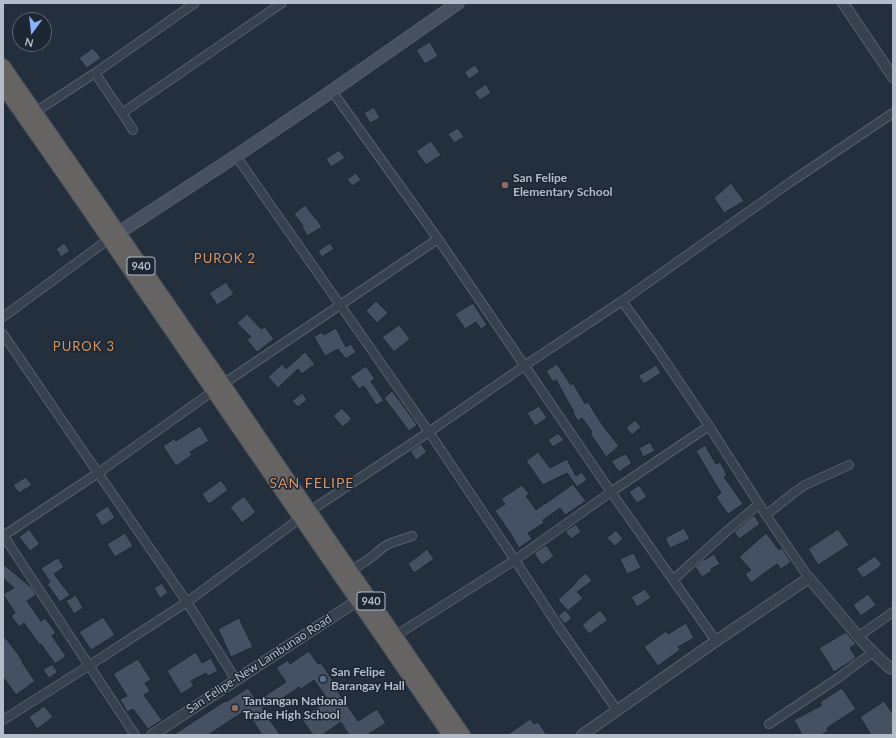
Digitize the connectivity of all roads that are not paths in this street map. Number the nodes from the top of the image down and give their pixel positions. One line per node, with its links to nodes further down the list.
1 (195, 3): 6 (street)
2 (282, 3): 12 (street)
3 (458, 3): 9 (main road)
4 (843, 3): 7 (street)
5 (3, 66): 10 (highway, 940)
6 (95, 73): 10 (street); 12 (street)
7 (893, 77)
8 (3, 86): 15 (highway, 940)
9 (332, 91): 14 (main road); 16 (street)
10 (35, 112): 15 (highway, 940)
11 (893, 112): 17 (street)
12 (122, 113): 13 (street)
13 (132, 130)
14 (236, 156): 15 (main road); 18 (street)
15 (114, 236): 19 (street); 22 (highway, 940)
16 (438, 239): 18 (street); 21 (street)
17 (622, 301): 21 (street); 23 (street)
18 (340, 305): 22 (street); 24 (street)
19 (3, 317)
20 (3, 334): 26 (street)
21 (524, 366): 24 (street); 27 (street)
22 (218, 387): 26 (street); 29 (highway, 940)
23 (709, 426): 27 (street); 28 (street)
24 (428, 432): 29 (street); 33 (street)
25 (849, 465): 30 (street)
26 (98, 473): 31 (street); 38 (street)
27 (611, 492): 33 (street); 36 (street)
28 (759, 504): 30 (street); 36 (street)
29 (305, 514): 34 (highway, 940); 37 (highway, 940); 38 (street)
30 (766, 515): 35 (street)
31 (3, 536): 44 (street)
32 (412, 536): 34 (street)
33 (515, 560): 40 (street); 47 (street)
34 (350, 570): 37 (highway, 940)
35 (809, 578): 41 (street); 42 (street)
36 (673, 580): 42 (street)
37 (362, 597): 40 (highway, 940); 46 (street, San Felipe-New Lambunao Road); 52 (highway, 940)
38 (187, 602): 44 (street); 46 (street)
39 (893, 612): 41 (street)
40 (395, 636): 53 (highway, 940)
41 (859, 636): 43 (street)
42 (716, 641): 47 (street)
43 (873, 652): 45 (street); 49 (street)
44 (90, 665): 48 (street); 50 (street)
45 (892, 670)
46 (236, 680): 51 (street, San Felipe-New Lambunao Road)
47 (617, 710): 54 (street)
48 (3, 720)
49 (769, 724)
50 (136, 735)
51 (152, 735)
52 (450, 735)
53 (463, 735)
54 (582, 735)

